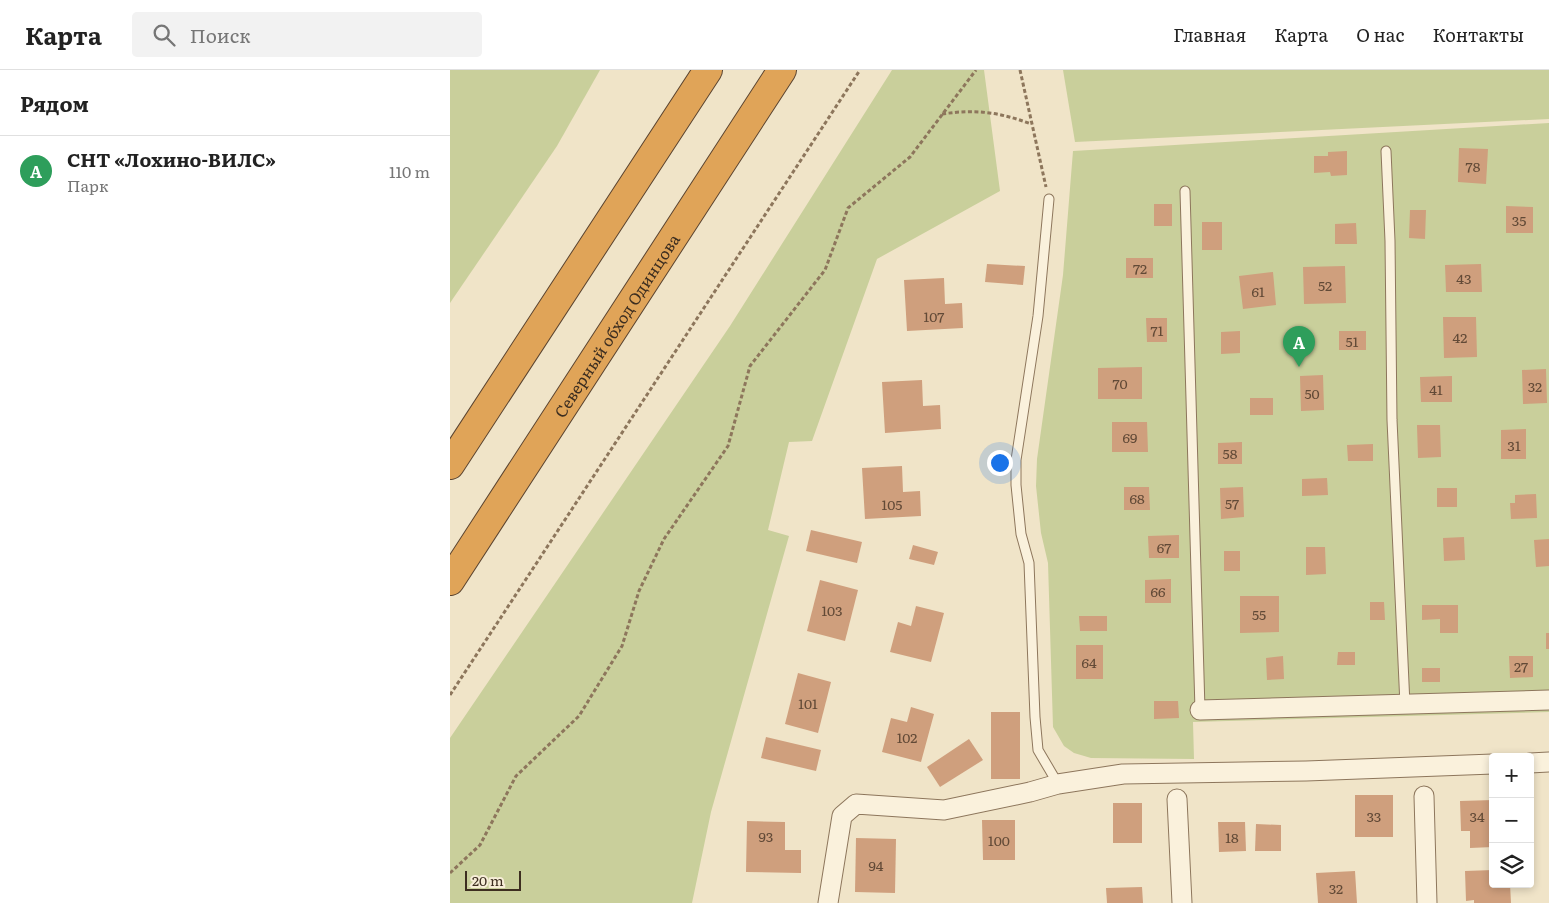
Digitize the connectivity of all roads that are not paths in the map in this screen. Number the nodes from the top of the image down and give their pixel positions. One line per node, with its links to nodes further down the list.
1 (708, 70): 6 (highway)
2 (782, 70): 7 (highway, Северный обход Одинцова)
3 (1386, 151): 9 (lane)
4 (1185, 191): 10 (lane)
5 (1049, 199): 14 (lane)
6 (450, 465)
7 (450, 581)
8 (1549, 700): 9 (street)
9 (1405, 705): 10 (street)
10 (1200, 710)
11 (1549, 762): 12 (street)
12 (1534, 763)
13 (1489, 764): 14 (street)
14 (1058, 784): 17 (street)
15 (1424, 796): 19 (street)
16 (1177, 800): 18 (street)
17 (828, 903)
18 (1182, 903)
19 (1427, 903)

